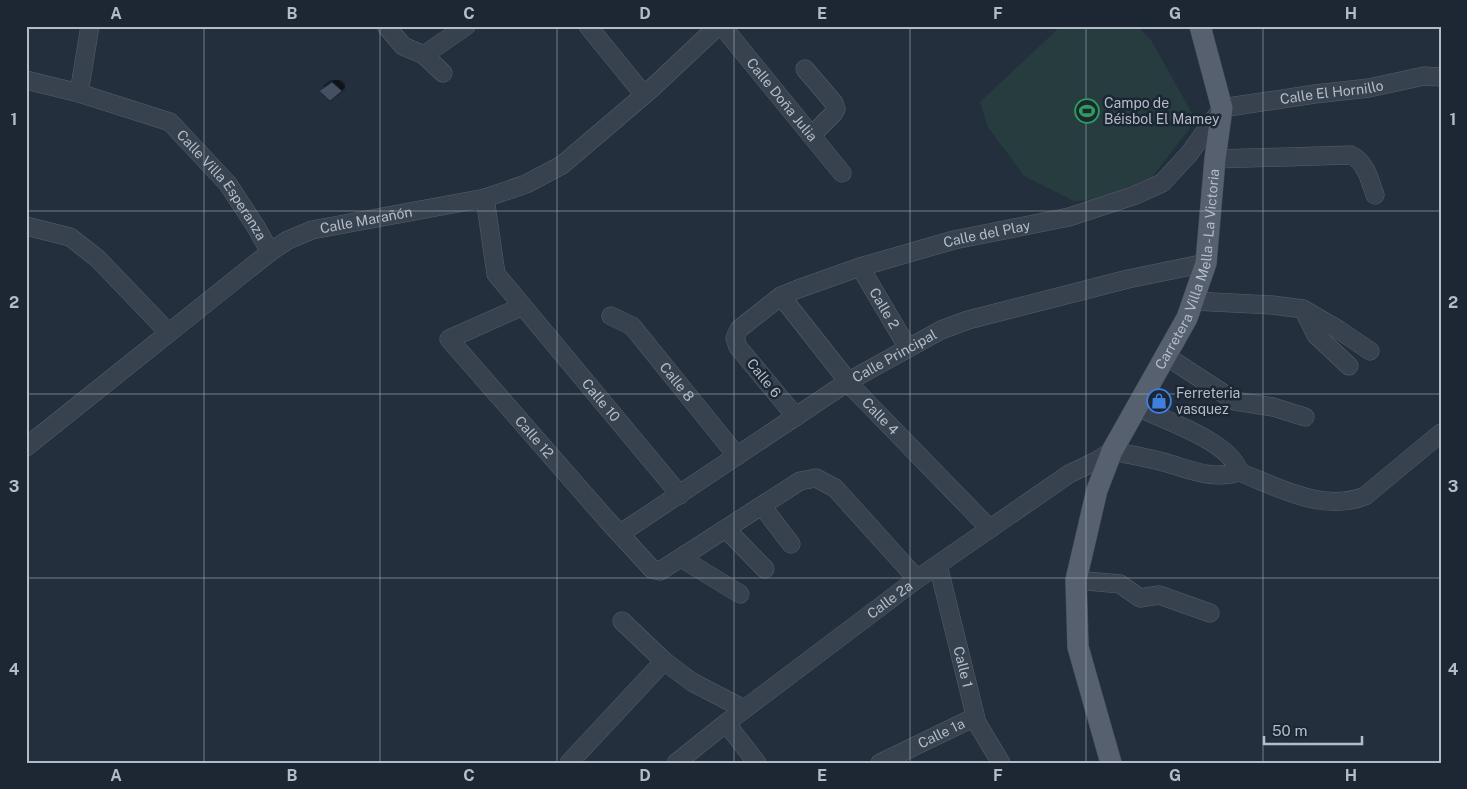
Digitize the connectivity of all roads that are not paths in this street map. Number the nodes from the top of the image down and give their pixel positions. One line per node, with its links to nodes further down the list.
1 (90, 26): 13 (street)
2 (386, 26): 8 (street)
3 (466, 26): 8 (street)
4 (588, 26): 14 (street)
5 (718, 26): 14 (street, Calle Marañón)
6 (722, 26): 16 (street, Calle Doña Julia)
7 (1200, 26): 15 (main road, Carretera Villa Mella - La Victoria)
8 (424, 55): 10 (street)
9 (805, 69): 16 (street)
10 (443, 74)
11 (1441, 77): 15 (street, Calle El Hornillo)
12 (26, 80): 13 (street, Calle Villa Esperanza)
13 (79, 93): 22 (street, Calle Villa Esperanza)
14 (644, 95): 20 (street, Calle Marañón)
15 (1222, 108): 17 (main road, Carretera Villa Mella - La Victoria); 24 (street, Calle del Play)
16 (812, 136): 18 (street, Calle Doña Julia)
17 (1214, 159): 19 (street); 23 (main road, Carretera Villa Mella - La Victoria)
18 (842, 172)
19 (1376, 195)
20 (485, 198): 22 (street, Calle Marañón); 27 (street, Calle 10)
21 (26, 226): 30 (street)
22 (270, 252): 30 (street, Calle Marañón)
23 (1206, 263): 26 (main road, Carretera Villa Mella - La Victoria); 32 (street, Calle Principal)
24 (860, 267): 25 (street, Calle del Play); 32 (street, Calle 2)
25 (781, 296): 31 (street, Calle del Play); 36 (street, Calle 4)
26 (1193, 301): 28 (street); 34 (main road, Carretera Villa Mella - La Victoria)
27 (523, 306): 45 (street, Calle 10); 49 (street, Calle 12)
28 (1303, 309): 33 (street); 35 (street)
29 (610, 316): 43 (street, Calle 8)
30 (169, 333): 41 (street, Calle Marañón)
31 (735, 338): 38 (street, Calle 6)
32 (908, 348): 36 (street, Calle Principal)
33 (1370, 351)
34 (1166, 356): 37 (main road, Carretera Villa Mella - La Victoria); 39 (street)
35 (1349, 366)
36 (849, 382): 38 (street, Calle Principal); 48 (street, Calle 4)
37 (1137, 408): 42 (main road, Carretera Villa Mella - La Victoria); 44 (street)
38 (796, 417): 43 (street, Calle Principal)
39 (1304, 417)
40 (1441, 433): 44 (street)
41 (26, 447)
42 (1112, 451): 44 (street); 48 (street, Calle 2a); 55 (main road, Carretera Villa Mella - La Victoria)
43 (737, 456): 45 (street, Calle Principal)
44 (1239, 472)
45 (680, 494): 49 (street, Calle Principal)
46 (762, 506): 47 (street, Calle 12); 50 (street); 54 (street, Calle 12)
47 (726, 529): 51 (street, Calle 12); 53 (street)
48 (990, 529): 52 (street, Calle 2a)
49 (621, 533): 51 (street, Calle 12)
50 (791, 544)
51 (680, 558): 56 (street)
52 (938, 565): 54 (street, Calle 2a); 61 (street, Calle 1)
53 (765, 569)
54 (916, 580): 60 (street, Calle 2a)
55 (1076, 580): 57 (street); 68 (main road, Carretera Villa Mella - La Victoria)
56 (740, 594)
57 (1210, 613)
58 (622, 621): 59 (street)
59 (664, 661): 60 (street); 63 (street)
60 (744, 708): 62 (street, Calle 2a)
61 (975, 717): 66 (street, Calle 1a); 67 (street, Calle 1)
62 (726, 723): 64 (street, Calle 2a); 65 (street)
63 (569, 763)
64 (676, 763)
65 (758, 763)
66 (880, 763)
67 (1001, 763)
68 (1111, 763)

